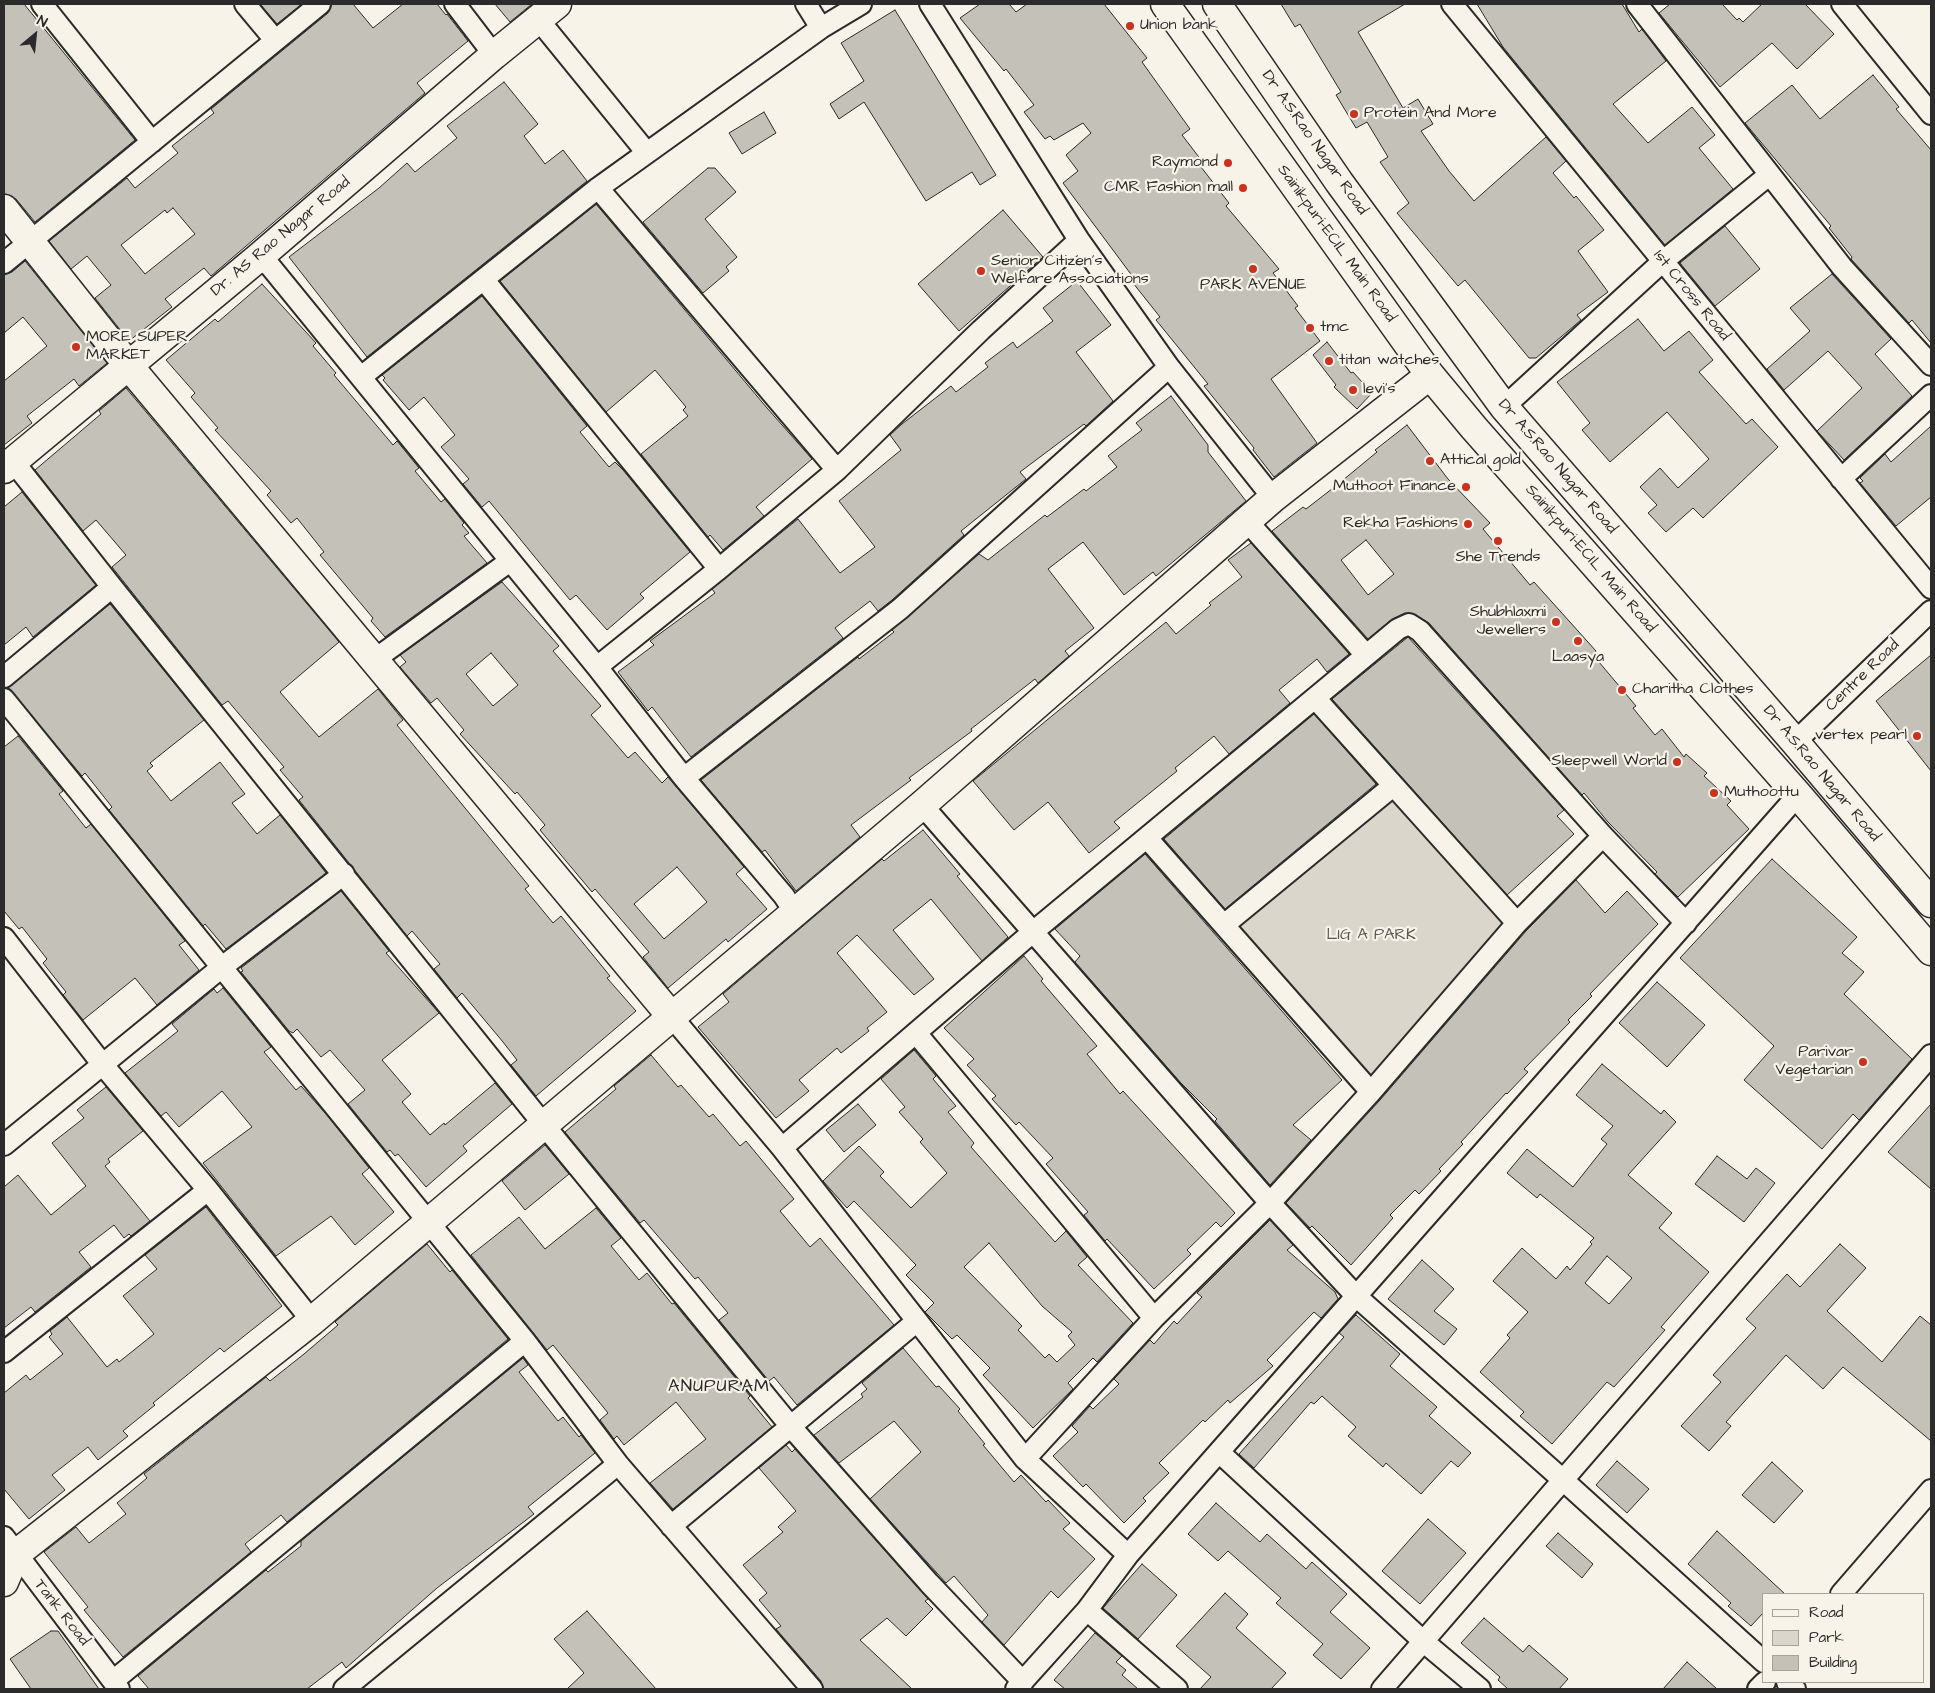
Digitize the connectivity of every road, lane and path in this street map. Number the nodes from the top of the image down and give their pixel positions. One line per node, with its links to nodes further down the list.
1 (42, 4): 18 (street)
2 (245, 4): 15 (street)
3 (320, 4): 15 (street)
4 (455, 4): 16 (street)
5 (806, 4): 14 (street)
6 (861, 4): 14 (street)
7 (930, 4): 25 (street)
8 (1166, 4): 23 (street, Sainikpuri-ECIL Main Road)
9 (1452, 4): 28 (street, 1st Cross Road)
10 (1637, 4): 20 (street)
11 (1842, 4): 17 (street)
12 (1226, 7): 21 (street, Dr A.S.Rao Nagar Road)
13 (548, 12): 16 (street, Dr. AS Rao Nagar Road); 19 (street)
14 (821, 28): 19 (street)
15 (276, 40): 18 (street)
16 (494, 55): 27 (street, Dr. AS Rao Nagar Road)
17 (1931, 114)
18 (152, 142): 26 (street)
19 (647, 153): 22 (street)
20 (1769, 175): 28 (street); 32 (street)
21 (1339, 182): 23 (street); 37 (street, Dr A.S.Rao Nagar Road)
22 (598, 188): 30 (street); 39 (street)
23 (1307, 203): 34 (street, Sainikpuri-ECIL Main Road)
24 (4, 210): 26 (street)
25 (1079, 240): 33 (street); 39 (street)
26 (29, 242): 29 (street); 31 (street)
27 (258, 258): 31 (street, Dr. AS Rao Nagar Road); 35 (street)
28 (1662, 262): 37 (street); 40 (street, 1st Cross Road)
29 (4, 263)
30 (484, 280): 35 (street); 44 (street)
31 (128, 365): 38 (street, Dr. AS Rao Nagar Road); 49 (street)
32 (1931, 365)
33 (1169, 367): 41 (street); 55 (street)
34 (1430, 375): 41 (street); 57 (street, Sainikpuri-ECIL Main Road)
35 (361, 377): 43 (street)
36 (1931, 395): 40 (street)
37 (1504, 407): 54 (street, Dr A.S.Rao Nagar Road)
38 (9, 465): 45 (street)
39 (836, 470): 44 (street)
40 (1841, 478): 46 (street, 1st Cross Road)
41 (1273, 498): 42 (street)
42 (1247, 521): 48 (street); 58 (street)
43 (510, 561): 49 (street); 50 (street)
44 (719, 569): 50 (street)
45 (112, 588): 51 (street); 61 (street)
46 (1931, 588)
47 (1931, 611): 54 (street, Centre Road)
48 (1366, 655): 52 (street); 59 (street)
49 (374, 660): 71 (street)
50 (597, 667): 55 (street)
51 (4, 676)
52 (1315, 698): 56 (street); 60 (street)
53 (4, 699): 70 (street)
54 (1795, 742): 62 (street, Dr A.S.Rao Nagar Road)
55 (684, 778): 63 (street)
56 (1393, 786): 64 (street); 66 (street)
57 (1798, 796): 65 (street); 69 (street, Sainikpuri-ECIL Main Road)
58 (922, 805): 63 (street); 67 (street)
59 (1603, 836): 64 (street); 65 (street)
60 (1147, 838): 66 (street); 67 (street)
61 (344, 874): 70 (street); 76 (street)
62 (1931, 903)
63 (794, 913): 71 (street)
64 (1517, 923): 75 (street)
65 (1686, 923): 82 (street)
66 (1224, 925): 75 (street)
67 (1034, 931): 72 (street); 80 (street)
68 (4, 938): 74 (street)
69 (1931, 951)
70 (222, 968): 74 (street); 81 (street)
71 (672, 1017): 76 (street); 78 (street)
72 (916, 1033): 78 (street); 83 (street)
73 (1931, 1055): 92 (street)
74 (103, 1065): 77 (street); 79 (street)
75 (1371, 1092): 80 (street)
76 (544, 1125): 81 (street); 88 (street)
77 (4, 1145)
78 (782, 1148): 85 (street)
79 (208, 1190): 84 (street); 87 (street)
80 (1270, 1203): 82 (street); 83 (street)
81 (428, 1224): 84 (street); 86 (street)
82 (1356, 1296): 89 (street); 92 (street)
83 (1154, 1318): 90 (street)
84 (312, 1321): 95 (street)
85 (916, 1321): 88 (street); 90 (street)
86 (525, 1341): 91 (street); 102 (street)
87 (4, 1352)
88 (792, 1428): 94 (street); 103 (street)
89 (1219, 1452): 96 (street); 100 (street)
90 (1025, 1459): 96 (street)
91 (618, 1464): 94 (street); 104 (street)
92 (1563, 1480): 100 (street); 101 (street)
93 (1931, 1490): 98 (street)
94 (671, 1526): 105 (street)
95 (10, 1546): 97 (street); 102 (street, Tank Road)
96 (1128, 1555): 99 (street)
97 (4, 1582)
98 (1842, 1593)
99 (1087, 1610): 103 (street); 106 (street)
100 (1424, 1642): 107 (street); 108 (street)
101 (1762, 1660)
102 (116, 1685)
103 (1020, 1686)
104 (344, 1689)
105 (812, 1689)
106 (1177, 1689)
107 (1382, 1689)
108 (1480, 1689)

